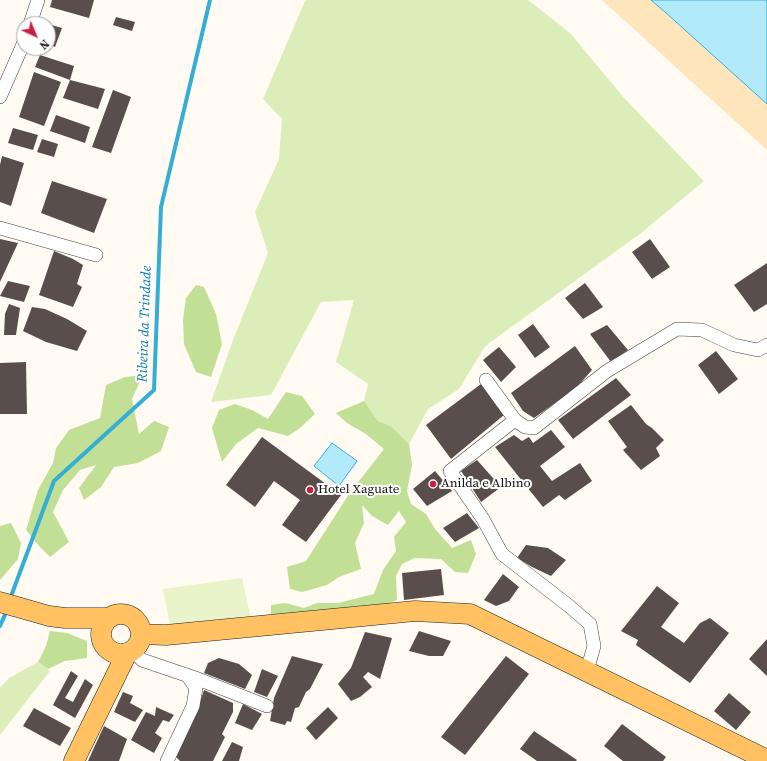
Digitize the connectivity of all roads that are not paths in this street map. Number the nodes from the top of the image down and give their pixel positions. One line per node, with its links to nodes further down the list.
1 (34, 3): 2 (street)
2 (32, 16)
3 (18, 56): 4 (street)
4 (0, 96)
5 (0, 228): 6 (street)
6 (96, 255)
7 (767, 345): 9 (street)
8 (486, 380): 9 (street)
9 (515, 420): 15 (street)
10 (0, 602): 11 (main road)
11 (57, 617): 12 (main road); 13 (main road)
12 (108, 618): 13 (main road); 14 (main road)
13 (101, 637): 14 (main road)
14 (133, 646): 15 (main road); 16 (street); 19 (main road)
15 (587, 671): 18 (main road)
16 (187, 675): 17 (street); 20 (street)
17 (266, 706)
18 (767, 760)
19 (74, 761)
20 (167, 761)

